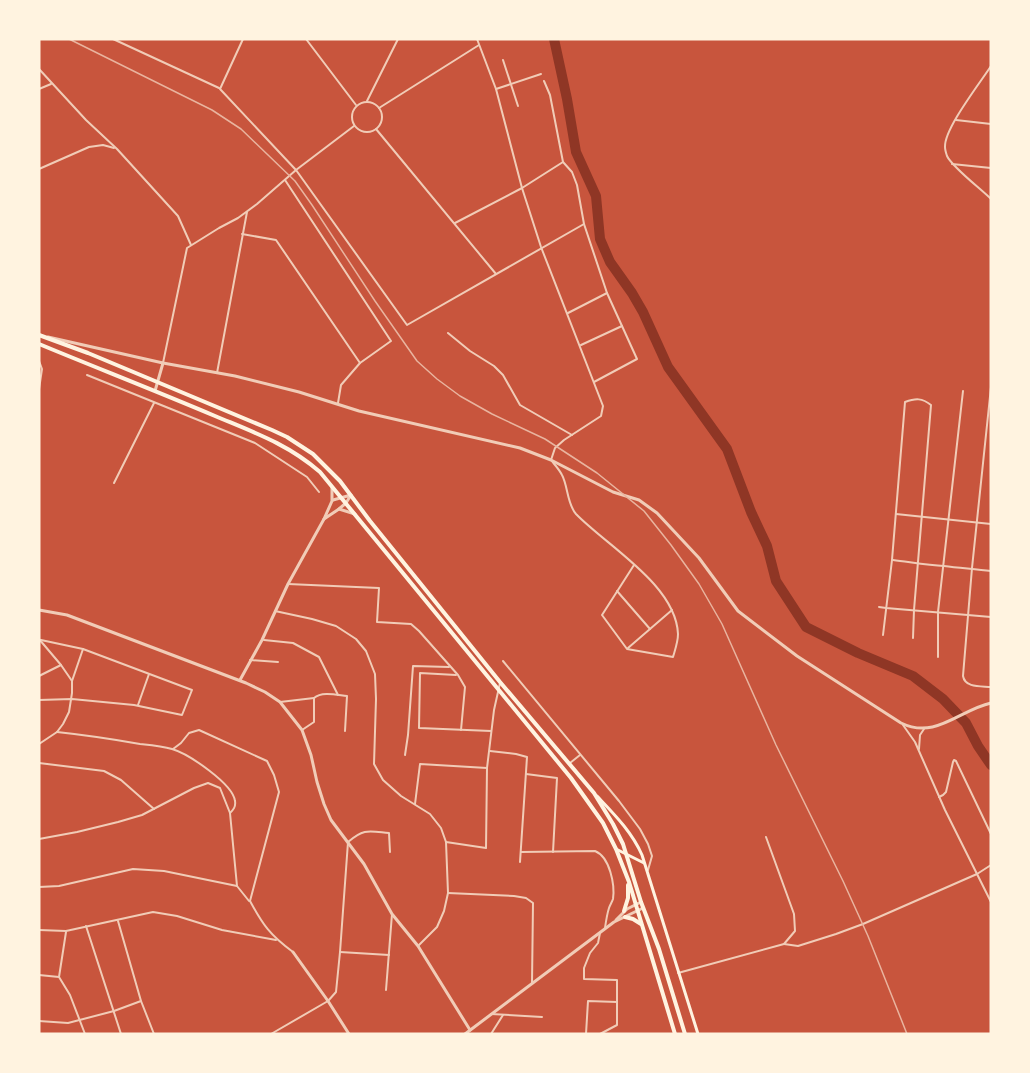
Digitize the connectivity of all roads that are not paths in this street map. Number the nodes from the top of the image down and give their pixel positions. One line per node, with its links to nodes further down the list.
1 (112, 39): 14 (street)
2 (243, 39): 14 (street)
3 (306, 39): 18 (street)
4 (398, 39): 17 (street)
5 (477, 39): 6 (street)
6 (479, 45): 16 (street); 20 (street)
7 (503, 60): 12 (street)
8 (991, 66): 21 (street)
9 (39, 69): 13 (street)
10 (541, 74): 12 (street)
11 (544, 81): 26 (street)
12 (511, 83): 16 (street); 19 (street)
13 (51, 84): 15 (street); 25 (street)
14 (220, 88): 30 (street)
15 (39, 89)
16 (496, 89): 32 (street)
17 (367, 102): 18 (street); 20 (street)
18 (356, 105): 23 (street)
19 (518, 106)
20 (379, 108): 24 (street)
21 (956, 120): 22 (street); 27 (street)
22 (991, 124)
23 (354, 126): 24 (street); 30 (street)
24 (376, 129): 35 (street)
25 (117, 149): 28 (street); 38 (street)
26 (563, 162): 32 (street); 36 (street)
27 (952, 164): 29 (street); 33 (street)
28 (39, 168)
29 (991, 168)
30 (296, 170): 31 (street); 40 (street)
31 (285, 180): 34 (street); 50 (street)
32 (522, 188): 35 (street); 39 (street)
33 (991, 199)
34 (246, 212): 37 (street); 38 (street)
35 (455, 224): 40 (street)
36 (584, 224): 39 (street); 41 (street)
37 (242, 234): 50 (street); 51 (street)
38 (190, 245): 49 (street)
39 (541, 247): 40 (street); 42 (street)
40 (496, 274)
41 (607, 293): 42 (street); 43 (street)
42 (568, 313): 47 (street)
43 (622, 326): 47 (street); 55 (street)
44 (448, 333): 62 (street)
45 (39, 335): 49 (street); 54 (main road)
46 (39, 344): 58 (main road)
47 (580, 345): 55 (street)
48 (39, 361): 53 (street)
49 (163, 363): 51 (street); 54 (street)
50 (360, 363): 61 (street)
51 (217, 373): 61 (street)
52 (87, 375): 60 (street)
53 (40, 377): 57 (street)
54 (158, 382): 58 (street); 67 (main road)
55 (594, 382): 62 (street)
56 (991, 387): 77 (street)
57 (39, 388)
58 (155, 391): 65 (main road)
59 (963, 391): 76 (street)
60 (154, 402): 64 (street); 66 (street)
61 (338, 405): 63 (street)
62 (572, 435): 63 (street)
63 (551, 460): 81 (street); 126 (street)
64 (114, 483)
65 (332, 486): 68 (main road); 69 (street)
66 (319, 492)
67 (351, 495): 68 (street); 70 (street); 114 (main road)
68 (341, 497): 69 (street); 70 (main road)
69 (332, 501): 75 (street)
70 (346, 503): 71 (street); 72 (main road)
71 (339, 509): 72 (street); 75 (street)
72 (355, 514): 116 (main road)
73 (896, 514): 74 (street); 74 (street); 79 (street)
74 (922, 517): 76 (street); 80 (street)
75 (324, 519): 85 (street)
76 (948, 519): 77 (street); 82 (street)
77 (976, 522): 78 (street); 83 (street)
78 (991, 524)
79 (892, 560): 80 (street); 88 (street)
80 (919, 562): 82 (street); 91 (street)
81 (634, 566): 86 (street); 90 (street)
82 (943, 566): 83 (street); 93 (street)
83 (972, 568): 84 (street); 94 (street)
84 (991, 571)
85 (288, 584): 92 (street); 108 (street)
86 (617, 591): 96 (street); 102 (street)
87 (879, 607): 88 (street)
88 (886, 608): 91 (street); 97 (street)
89 (39, 610): 113 (street)
90 (672, 610): 96 (street); 102 (street)
91 (914, 610): 93 (street); 100 (street)
92 (274, 611): 99 (street); 145 (street)
93 (938, 612): 94 (street); 103 (street)
94 (968, 614): 95 (street); 115 (street)
95 (991, 617)
96 (650, 629): 102 (street)
97 (883, 635)
98 (40, 639): 101 (street); 107 (street)
99 (262, 639): 104 (street); 118 (street)
100 (913, 639)
101 (83, 649): 109 (street); 112 (street)
102 (627, 649)
103 (938, 657)
104 (250, 660): 106 (street); 113 (street)
105 (503, 661): 138 (street)
106 (278, 662)
107 (61, 665): 111 (street); 112 (street)
108 (449, 667): 110 (street); 137 (street)
109 (149, 674): 125 (street); 125 (street)
110 (458, 675): 129 (street); 129 (street)
111 (39, 676)
112 (72, 681): 121 (street)
113 (240, 681): 123 (street)
114 (500, 682): 116 (street); 117 (main road)
115 (991, 687)
116 (498, 690): 119 (main road); 131 (street)
117 (508, 691): 119 (main road); 140 (main road)
118 (339, 695): 120 (street); 130 (street)
119 (503, 696): 153 (main road)
120 (314, 698): 123 (street); 128 (street)
121 (72, 699): 122 (street); 125 (street); 132 (street)
122 (39, 700)
123 (280, 702): 128 (street)
124 (991, 703): 127 (street)
125 (137, 706)
126 (902, 723): 127 (street); 136 (street)
127 (925, 728): 136 (street)
128 (302, 730): 151 (street)
129 (461, 730): 131 (street)
130 (345, 731)
131 (491, 731): 135 (street)
132 (57, 732): 133 (street); 134 (street)
133 (39, 744)
134 (173, 749): 147 (street); 167 (street)
135 (490, 751): 141 (street); 142 (street)
136 (919, 752): 144 (street)
137 (405, 755)
138 (580, 755): 140 (street); 161 (street)
139 (39, 763): 146 (street)
140 (569, 764): 143 (main road)
141 (487, 768): 145 (street); 152 (street)
142 (526, 774): 155 (street); 156 (street)
143 (594, 793): 157 (main road); 159 (main road)
144 (939, 798): 148 (street); 162 (street)
145 (415, 804): 152 (street)
146 (153, 808): 147 (street); 150 (street)
147 (230, 813): 164 (street)
148 (991, 834)
149 (766, 837): 185 (street)
150 (39, 839)
151 (348, 842): 154 (street); 174 (street); 188 (street)
152 (446, 842): 166 (street)
153 (616, 849): 157 (main road); 163 (main road)
154 (390, 852)
155 (521, 852): 156 (street); 158 (street)
156 (553, 852): 180 (street)
157 (627, 855): 159 (main road); 168 (main road)
158 (520, 862)
159 (644, 863): 161 (main road)
160 (991, 864): 162 (street)
161 (647, 873): 190 (main road)
162 (977, 874): 169 (street); 185 (street)
163 (628, 882): 170 (main road); 172 (main road)
164 (237, 886): 165 (street); 167 (street)
165 (39, 887)
166 (448, 893): 186 (street); 193 (street)
167 (250, 901): 184 (street)
168 (641, 902): 170 (street); 171 (main road)
169 (991, 902)
170 (635, 904): 172 (street); 173 (main road)
171 (643, 908): 173 (street); 215 (main road)
172 (624, 911): 177 (street)
173 (638, 911): 175 (street); 179 (main road)
174 (392, 914): 186 (street); 189 (street)
175 (625, 917): 177 (street); 179 (main road)
176 (118, 921): 178 (street); 184 (street); 195 (street)
177 (614, 922): 180 (street)
178 (86, 926): 182 (street); 198 (street)
179 (642, 926): 214 (main road)
180 (605, 929): 183 (street)
181 (39, 930): 182 (street)
182 (66, 931): 192 (street)
183 (600, 933): 193 (street); 197 (street)
184 (277, 940): 187 (street)
185 (784, 944): 190 (street)
186 (418, 946): 204 (street)
187 (293, 952): 196 (street)
188 (340, 952): 189 (street); 196 (street)
189 (388, 955): 194 (street)
190 (678, 974): 216 (main road)
191 (39, 975): 192 (street)
192 (59, 977): 202 (street)
193 (532, 983): 199 (street)
194 (386, 990)
195 (141, 1001): 198 (street); 207 (street)
196 (328, 1001): 208 (street); 209 (street)
197 (617, 1002): 212 (street); 213 (street)
198 (114, 1011): 202 (street); 206 (street)
199 (491, 1014): 200 (street); 204 (street)
200 (503, 1015): 201 (street); 211 (street)
201 (542, 1017)
202 (80, 1019): 203 (street); 205 (street)
203 (39, 1021)
204 (470, 1030): 210 (street)
205 (85, 1034)
206 (122, 1034)
207 (154, 1034)
208 (271, 1034)
209 (349, 1034)
210 (465, 1034)
211 (491, 1034)
212 (586, 1034)
213 (600, 1034)
214 (675, 1034)
215 (685, 1034)
216 (698, 1034)

